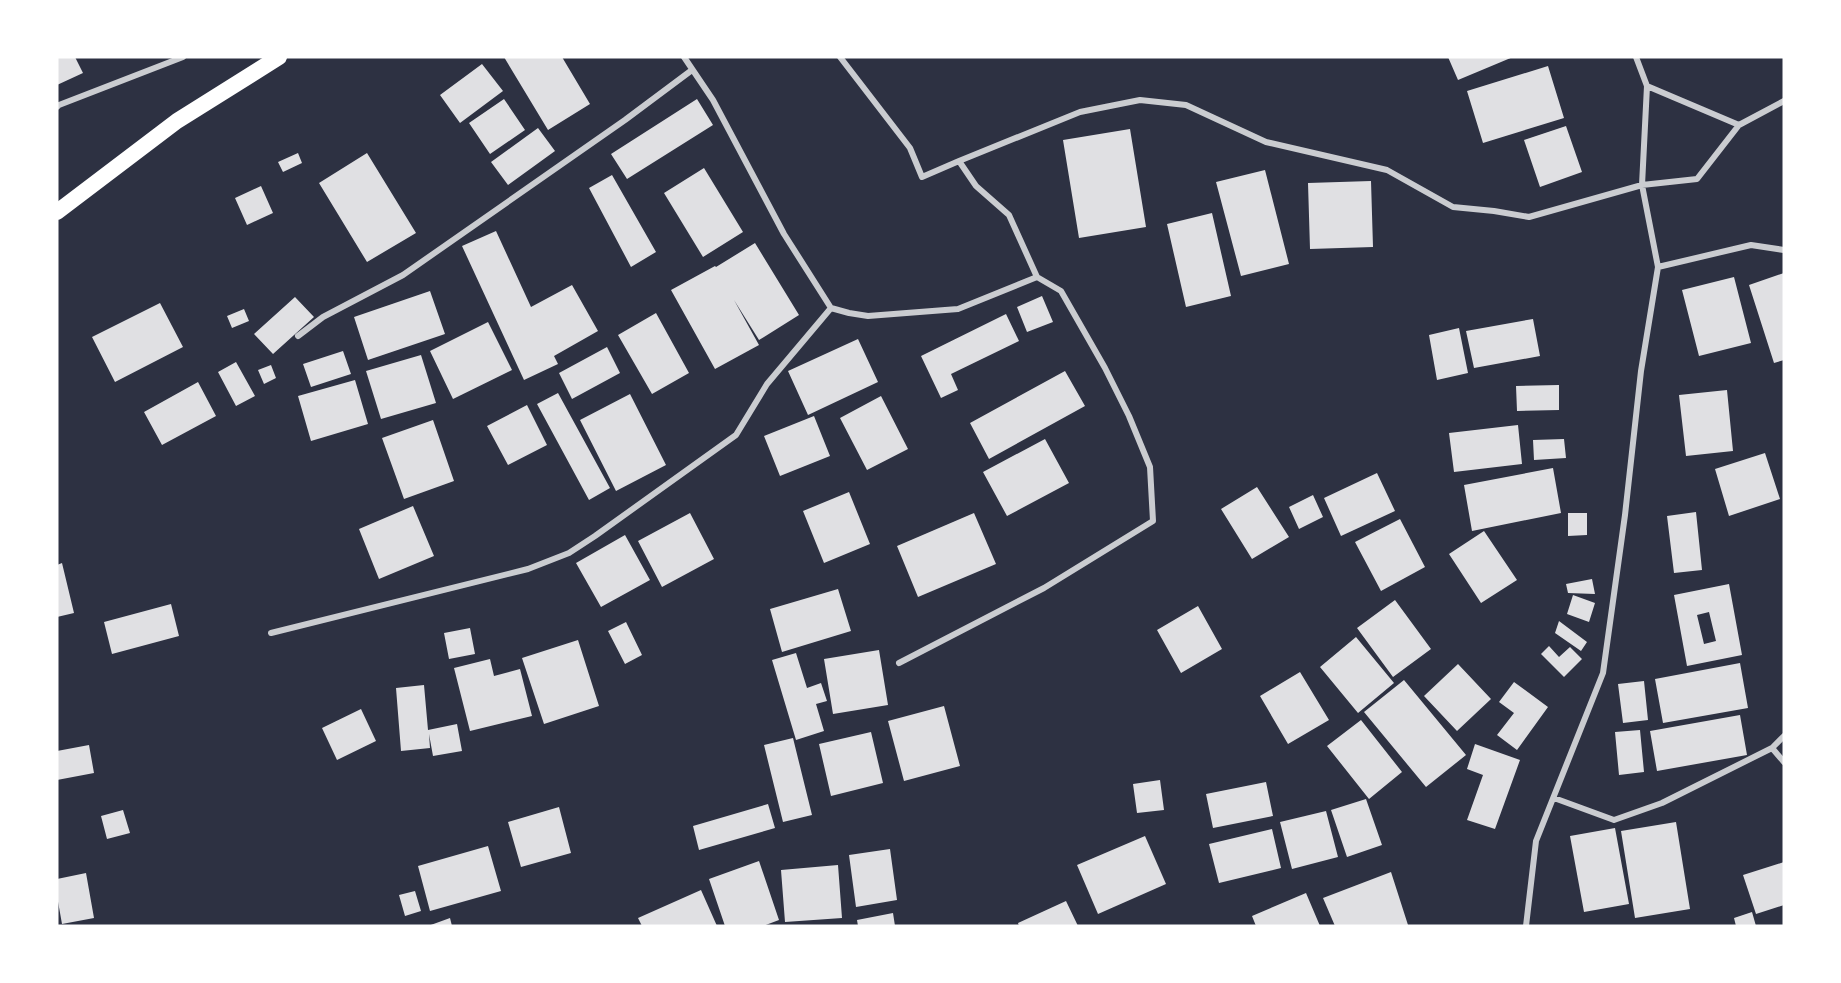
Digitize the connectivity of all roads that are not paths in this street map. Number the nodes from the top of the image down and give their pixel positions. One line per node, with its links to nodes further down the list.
1 (183, 57): 9 (street)
2 (279, 57): 13 (highway)
3 (684, 57): 6 (street)
4 (840, 57): 11 (street)
5 (1636, 57): 7 (street)
6 (692, 70): 17 (street); 18 (street)
7 (1647, 86): 10 (street); 12 (street)
8 (1784, 101): 10 (street)
9 (57, 108)
10 (1739, 125): 12 (street)
11 (959, 162): 12 (street); 16 (street)
12 (1642, 185): 15 (street)
13 (57, 212)
14 (1784, 250): 15 (street)
15 (1658, 267): 24 (street)
16 (1037, 277): 17 (street); 20 (street)
17 (831, 308): 19 (street)
18 (298, 336)
19 (271, 633)
20 (899, 663)
21 (1784, 736): 22 (street)
22 (1772, 748): 23 (street); 24 (street)
23 (1784, 762)
24 (1554, 798): 25 (street)
25 (1526, 926)

